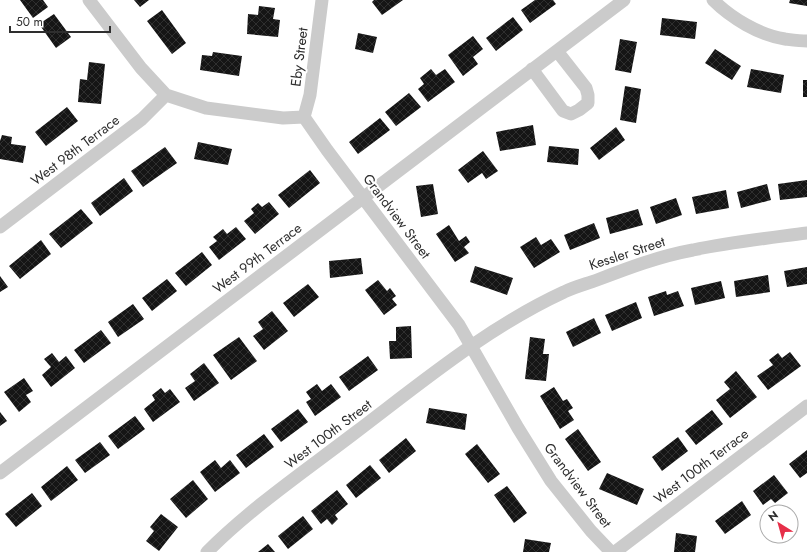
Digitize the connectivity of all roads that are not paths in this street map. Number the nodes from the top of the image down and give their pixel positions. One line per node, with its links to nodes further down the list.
1 (90, 0): 8 (street)
2 (322, 0): 9 (street, Eby Street)
3 (624, 0): 6 (street, West 99th Terrace)
4 (713, 0): 5 (street)
5 (807, 41)
6 (557, 51): 7 (street, West 99th Terrace); 7 (street)
7 (532, 69): 10 (street, West 99th Terrace)
8 (166, 95): 9 (street); 11 (street, West 98th Terrace)
9 (304, 117): 10 (street, Grandview Street)
10 (363, 198): 13 (street, Grandview Street); 15 (street, West 99th Terrace)
11 (2, 222)
12 (807, 233): 13 (street, Kessler Street)
13 (472, 345): 16 (street, West 100th Street); 17 (street, Grandview Street)
14 (807, 406): 18 (street, West 100th Terrace)
15 (0, 473)
16 (207, 552)
17 (611, 552)
18 (615, 552)

